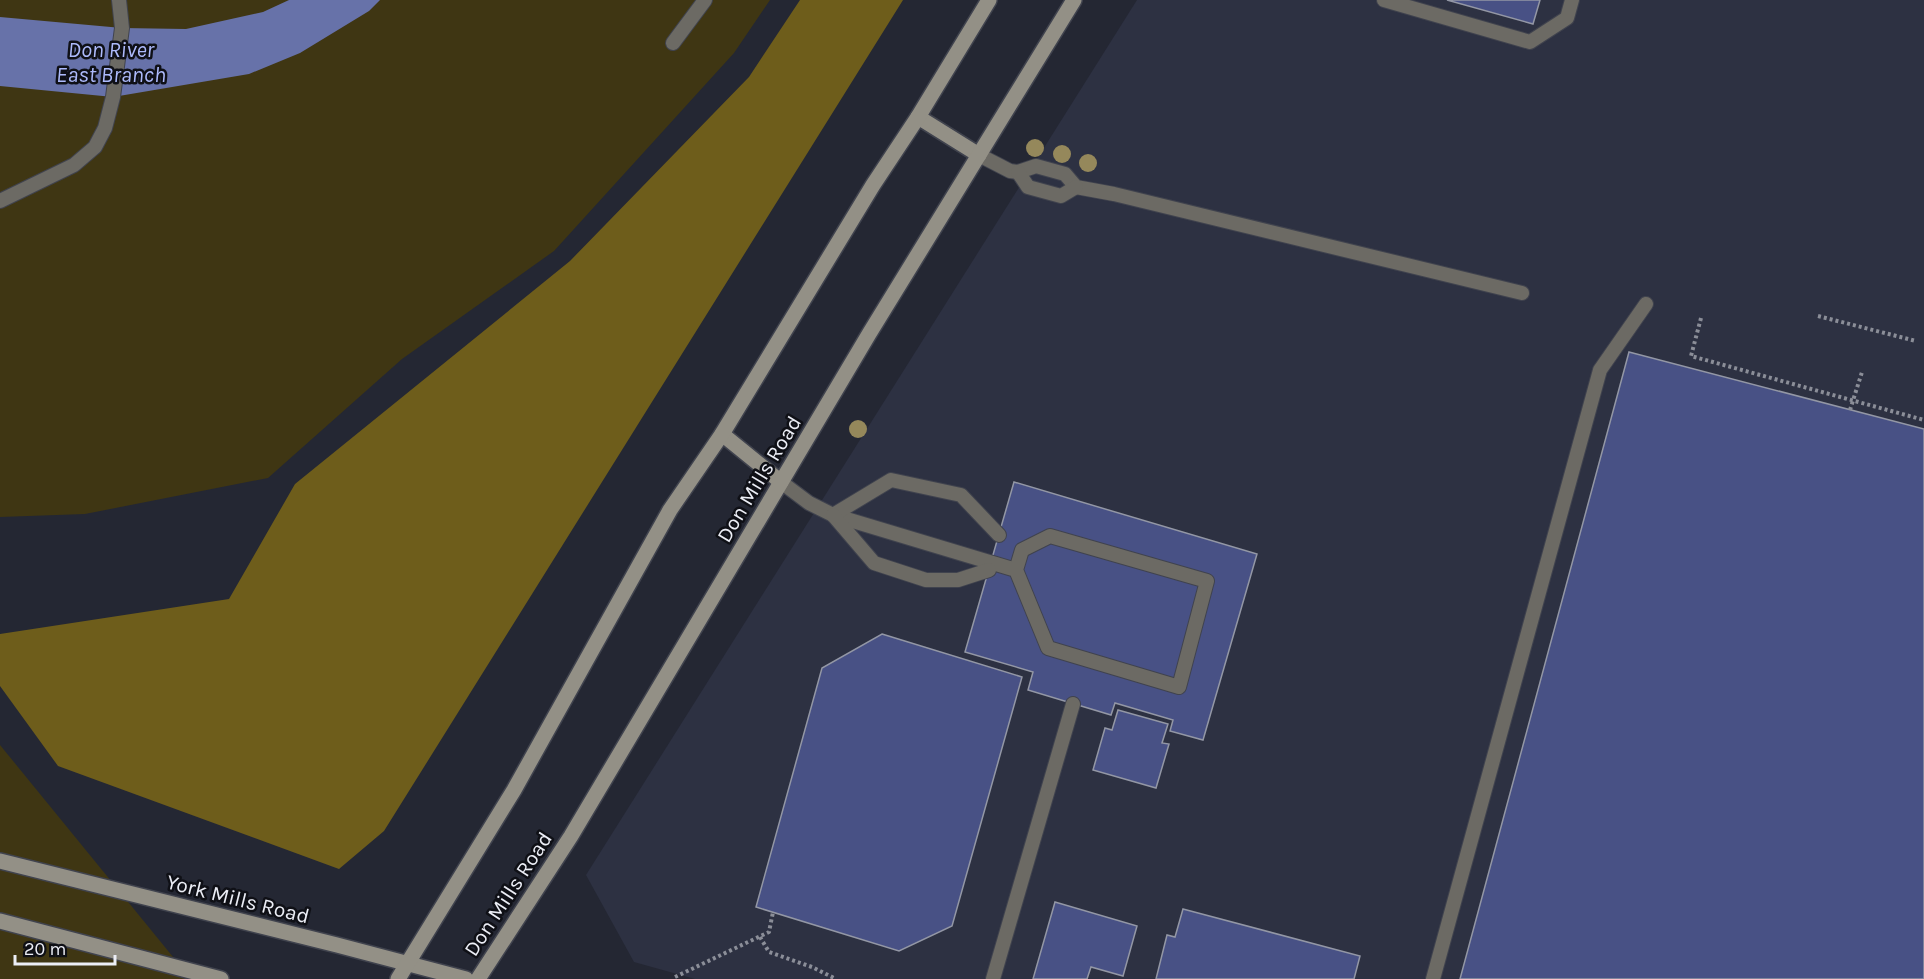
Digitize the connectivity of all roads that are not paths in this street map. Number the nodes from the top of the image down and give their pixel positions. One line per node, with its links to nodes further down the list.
1 (119, 0): 12 (lane)
2 (705, 0): 7 (lane)
3 (989, 0): 8 (main road)
4 (1074, 0): 9 (main road, Don Mills Road)
5 (1384, 0): 6 (lane)
6 (1572, 0)
7 (673, 43)
8 (918, 117): 9 (main road); 15 (main road)
9 (979, 155): 10 (lane); 16 (main road, Don Mills Road)
10 (1018, 172): 11 (lane); 11 (lane)
11 (1076, 187): 13 (lane)
12 (0, 201)
13 (1522, 293)
14 (1646, 304): 30 (lane)
15 (722, 434): 16 (main road); 24 (main road)
16 (781, 482): 17 (lane); 28 (main road, Don Mills Road)
17 (833, 515): 18 (lane); 19 (lane); 20 (lane)
18 (999, 535)
19 (989, 570)
20 (1016, 570): 20 (lane)
21 (1073, 704): 29 (lane)
22 (0, 861): 24 (main road, York Mills Road)
23 (0, 921): 25 (main road)
24 (407, 964): 26 (main road); 27 (main road, York Mills Road)
25 (221, 979)
26 (398, 979)
27 (466, 979)
28 (478, 979)
29 (993, 979)
30 (1433, 979)

